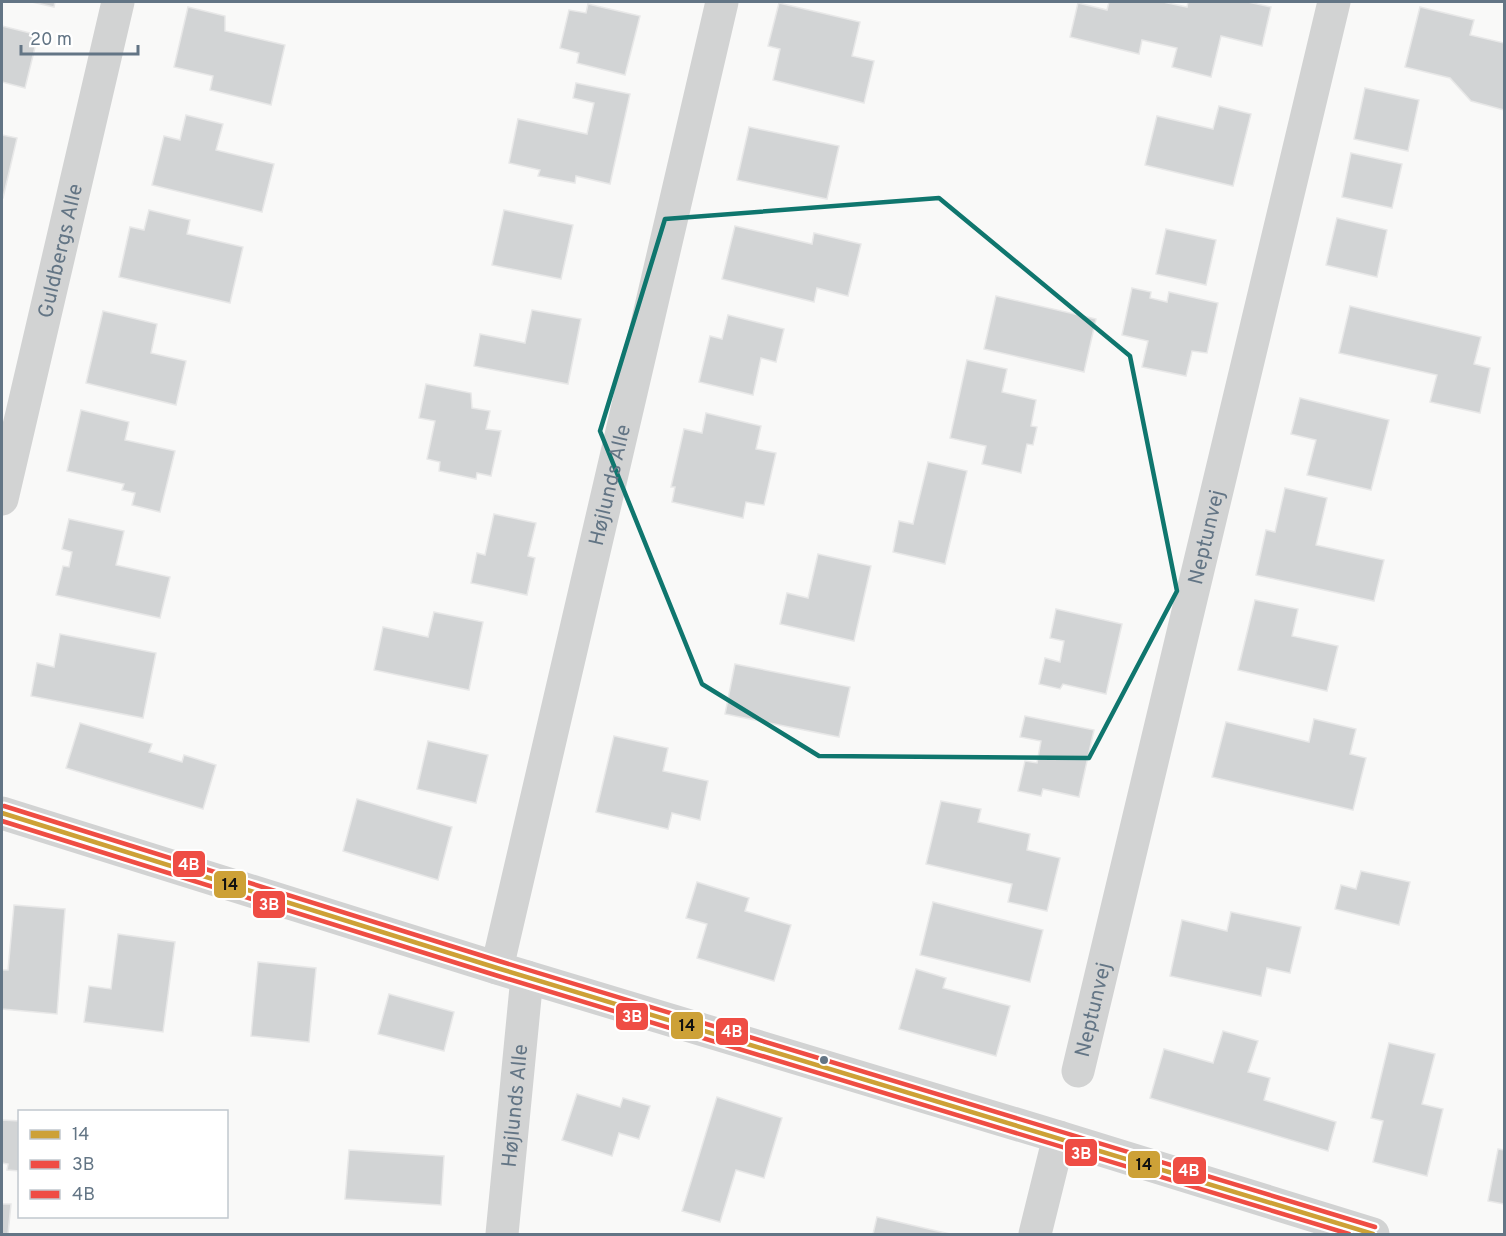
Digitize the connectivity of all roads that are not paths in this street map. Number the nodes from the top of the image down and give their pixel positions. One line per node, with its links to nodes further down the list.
1 (118, 2): 4 (street, Guldbergs Alle)
2 (722, 2): 6 (street, Højlunds Alle)
3 (1334, 2): 7 (street, Neptunvej)
4 (2, 499)
5 (2, 813): 6 (street)
6 (512, 973): 8 (street); 9 (street, Højlunds Alle)
7 (1078, 1071)
8 (1059, 1137): 10 (street); 11 (street)
9 (502, 1234)
10 (1035, 1234)
11 (1373, 1234)

